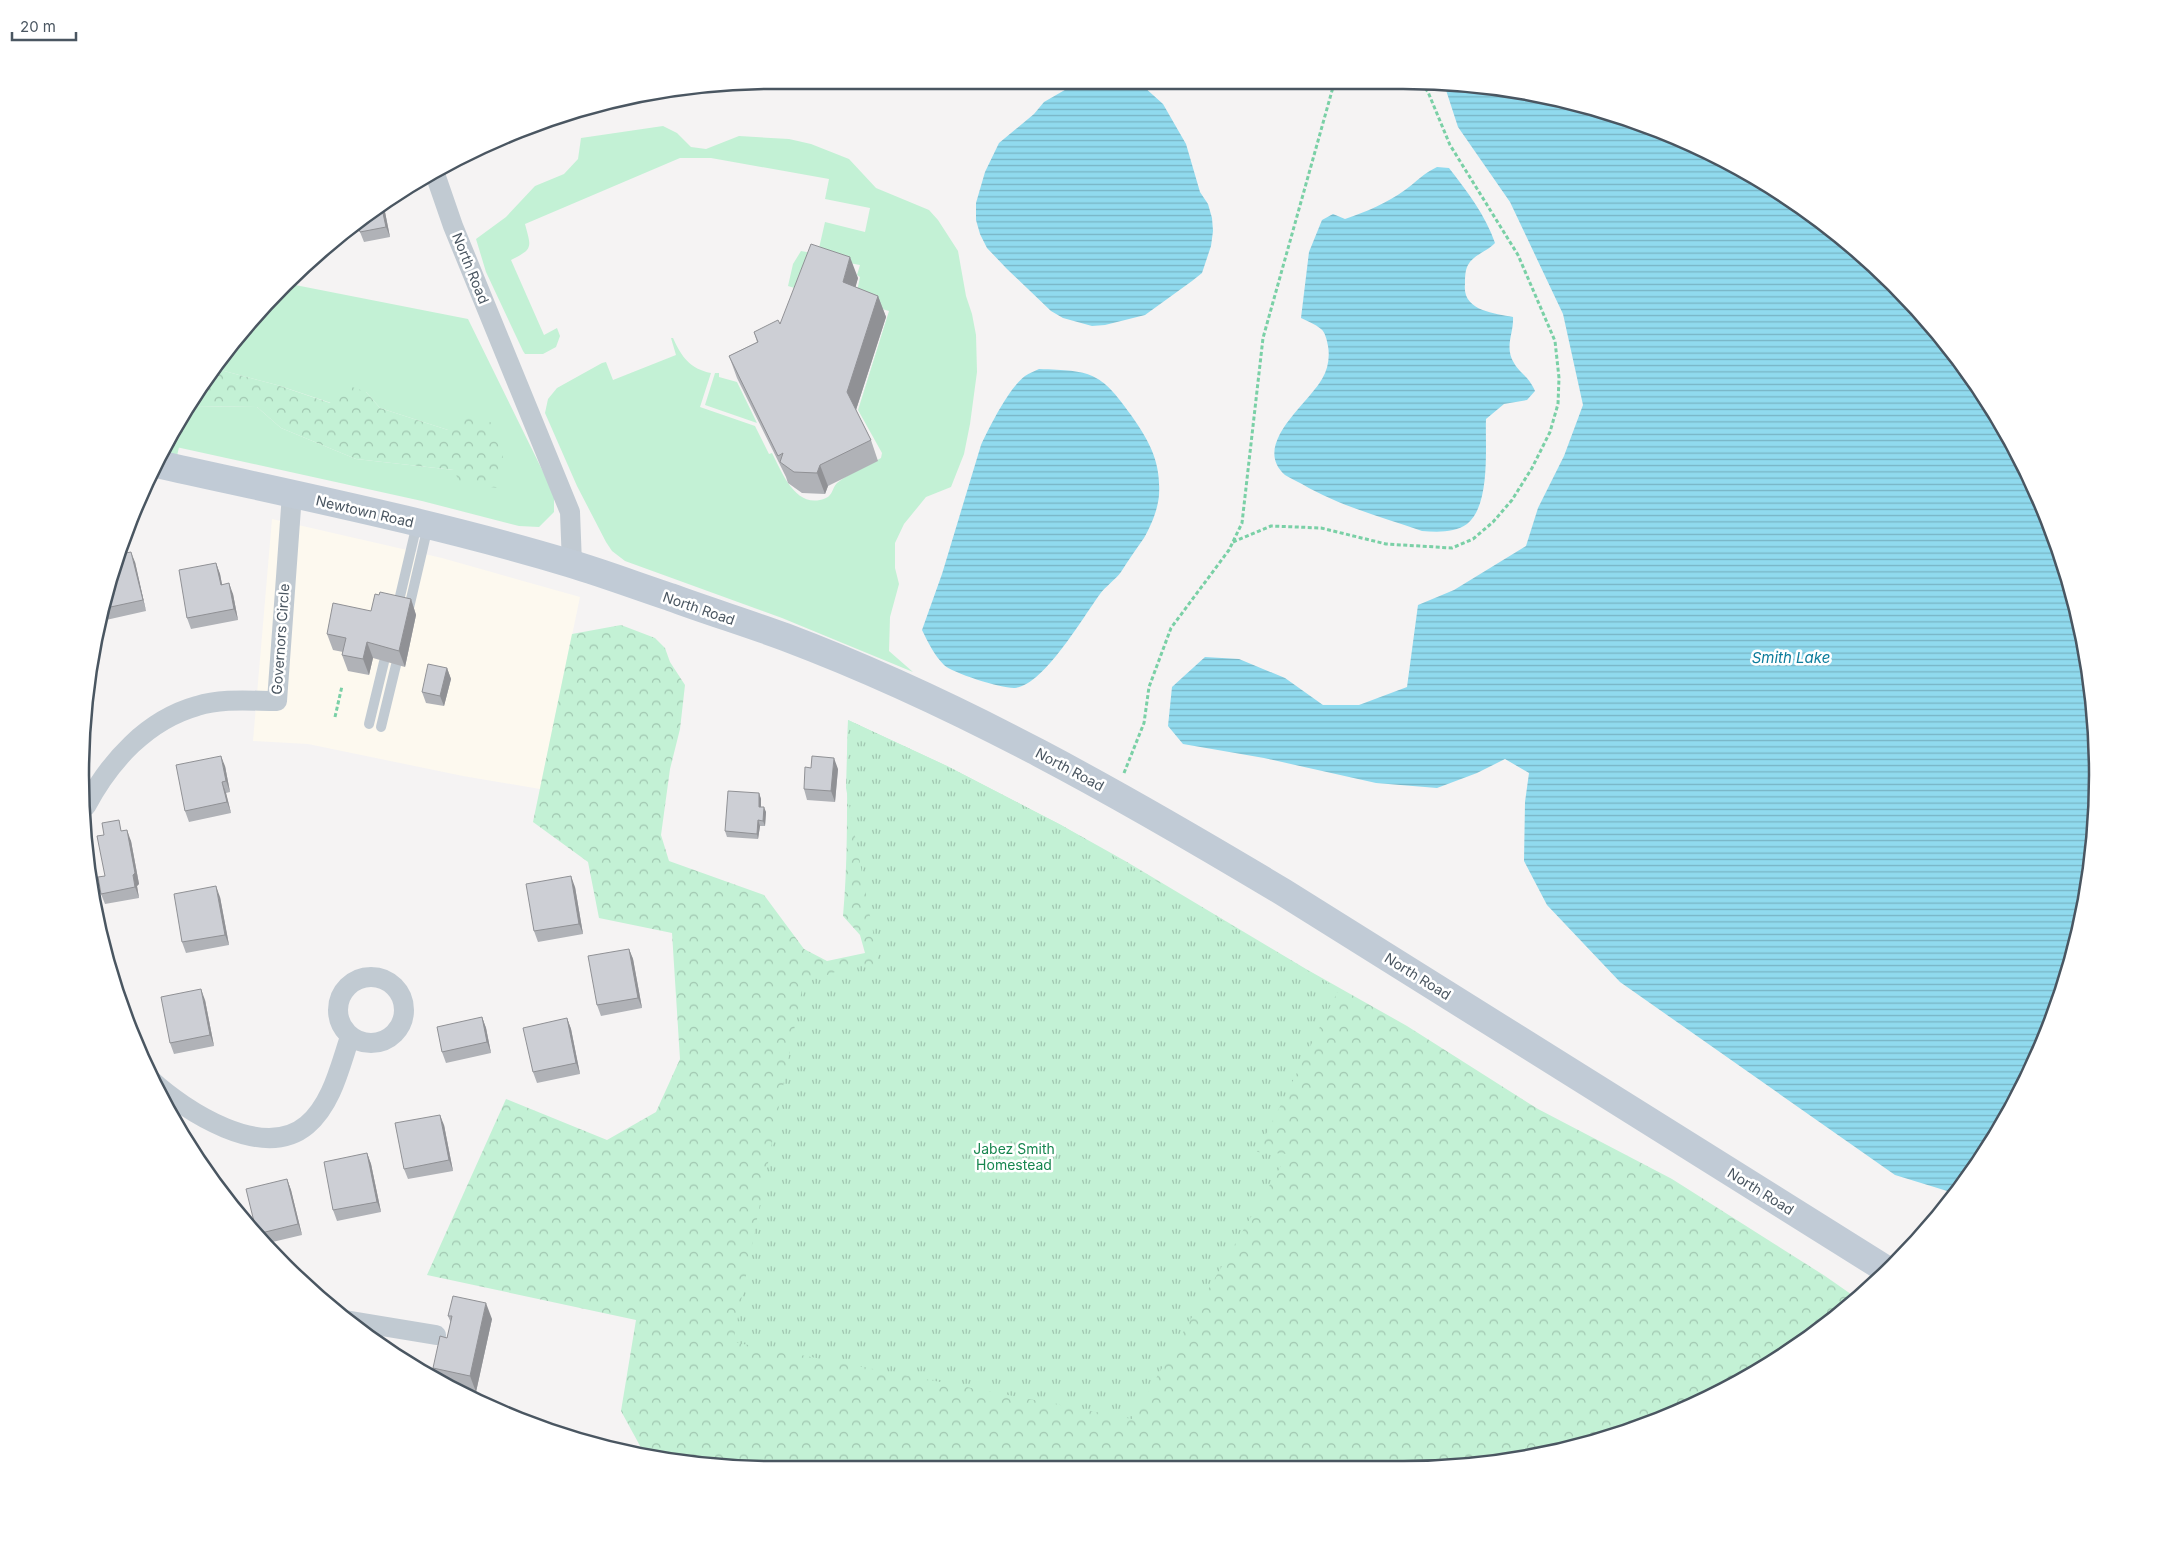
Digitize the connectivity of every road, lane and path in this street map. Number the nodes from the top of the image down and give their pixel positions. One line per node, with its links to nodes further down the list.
1 (1332, 89): 7 (path)
2 (1426, 90): 7 (path)
3 (437, 179): 8 (street, North Road)
4 (163, 465): 5 (main road, Newtown Road)
5 (292, 494): 6 (main road, Newtown Road); 18 (street, Governors Circle)
6 (423, 524): 8 (main road, Newtown Road); 9 (lane); 10 (lane)
7 (1233, 542): 17 (path)
8 (572, 564): 17 (main road, North Road)
9 (396, 610)
10 (408, 613)
11 (384, 662): 15 (lane)
12 (396, 664): 16 (lane)
13 (342, 686): 14 (path)
14 (336, 717)
15 (369, 724)
16 (381, 727)
17 (1116, 793): 21 (main road, North Road)
18 (90, 800)
19 (350, 1037): 20 (street)
20 (166, 1091)
21 (1881, 1266)
22 (362, 1323): 23 (street)
23 (436, 1335)

